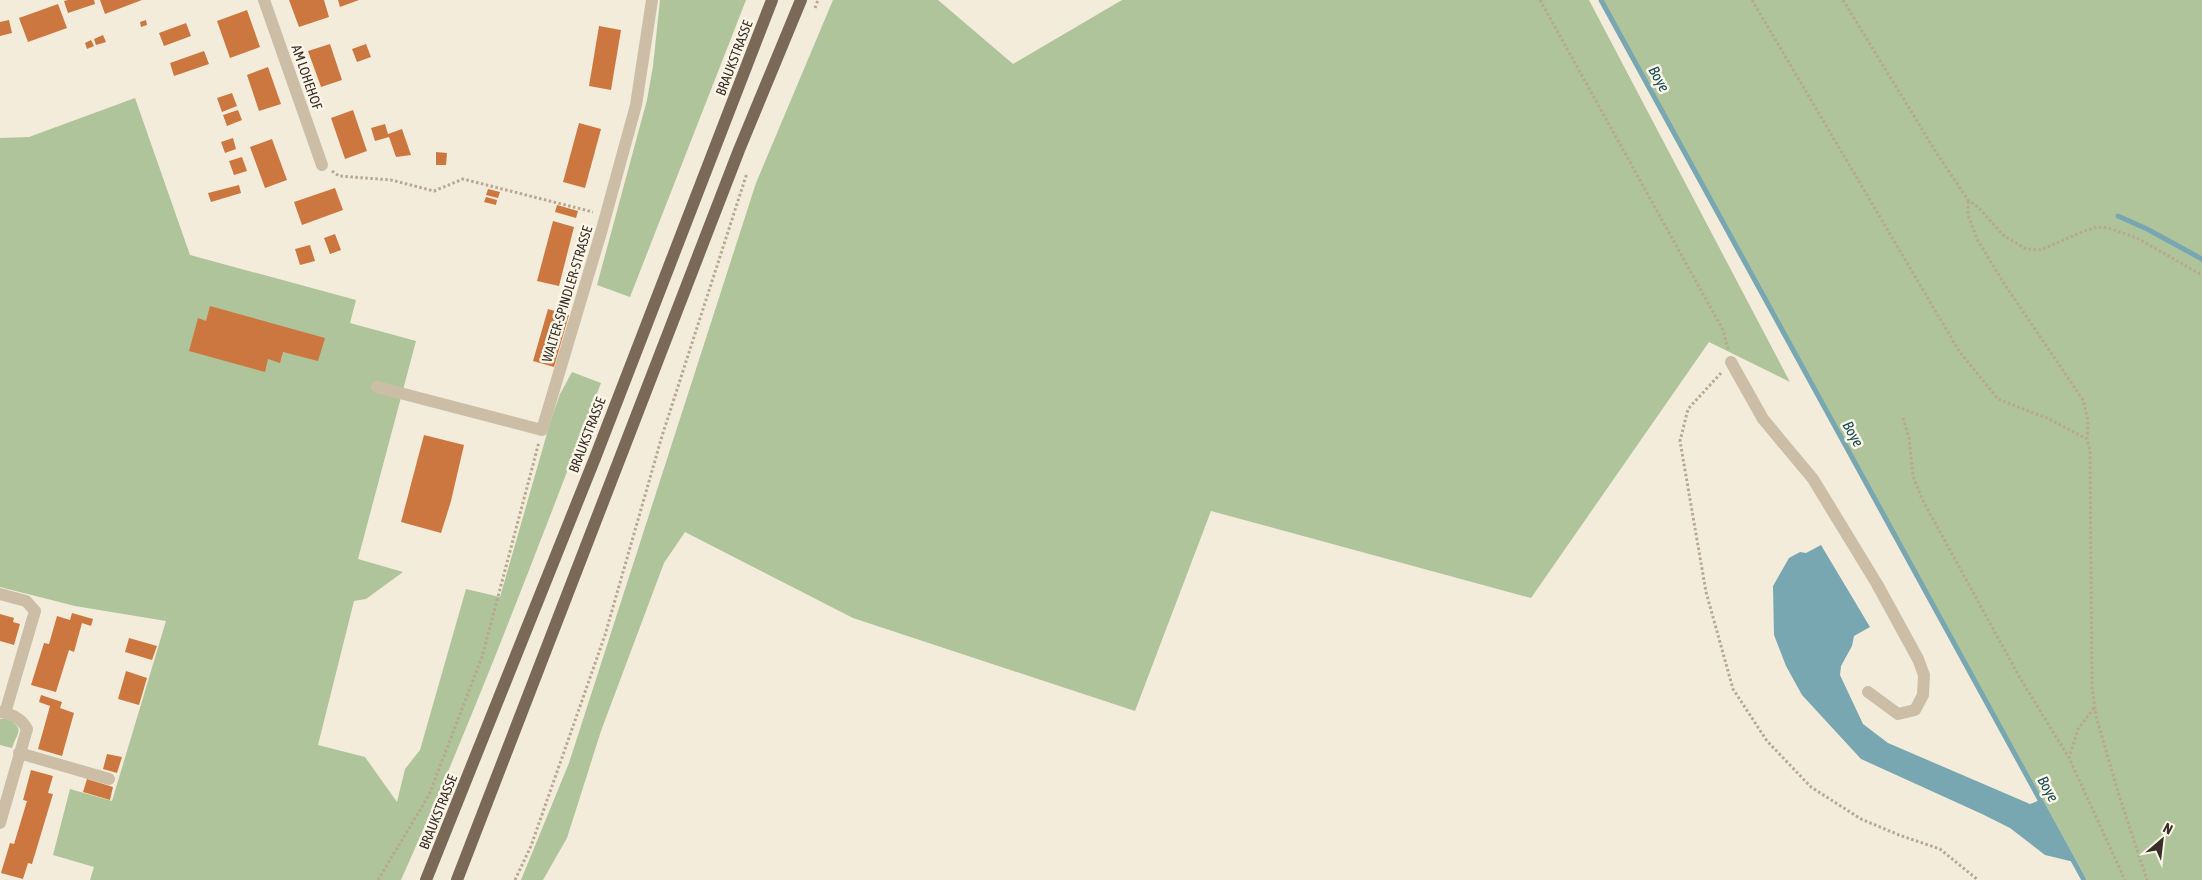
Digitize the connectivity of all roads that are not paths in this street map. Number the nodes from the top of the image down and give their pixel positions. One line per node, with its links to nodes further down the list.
1 (264, 0): 5 (street, AM LOHEHOF)
2 (652, 0): 7 (street, WALTER-SPINDLER-STRASSE)
3 (772, 0): 14 (main road, BRAUKSTRASSE)
4 (801, 0): 15 (main road)
5 (322, 165)
6 (1731, 362): 9 (street)
7 (377, 387)
8 (0, 594): 10 (street)
9 (1868, 692)
10 (3, 712): 11 (street)
11 (19, 753): 12 (street); 13 (street)
12 (109, 779)
13 (0, 823)
14 (426, 880)
15 (457, 880)

